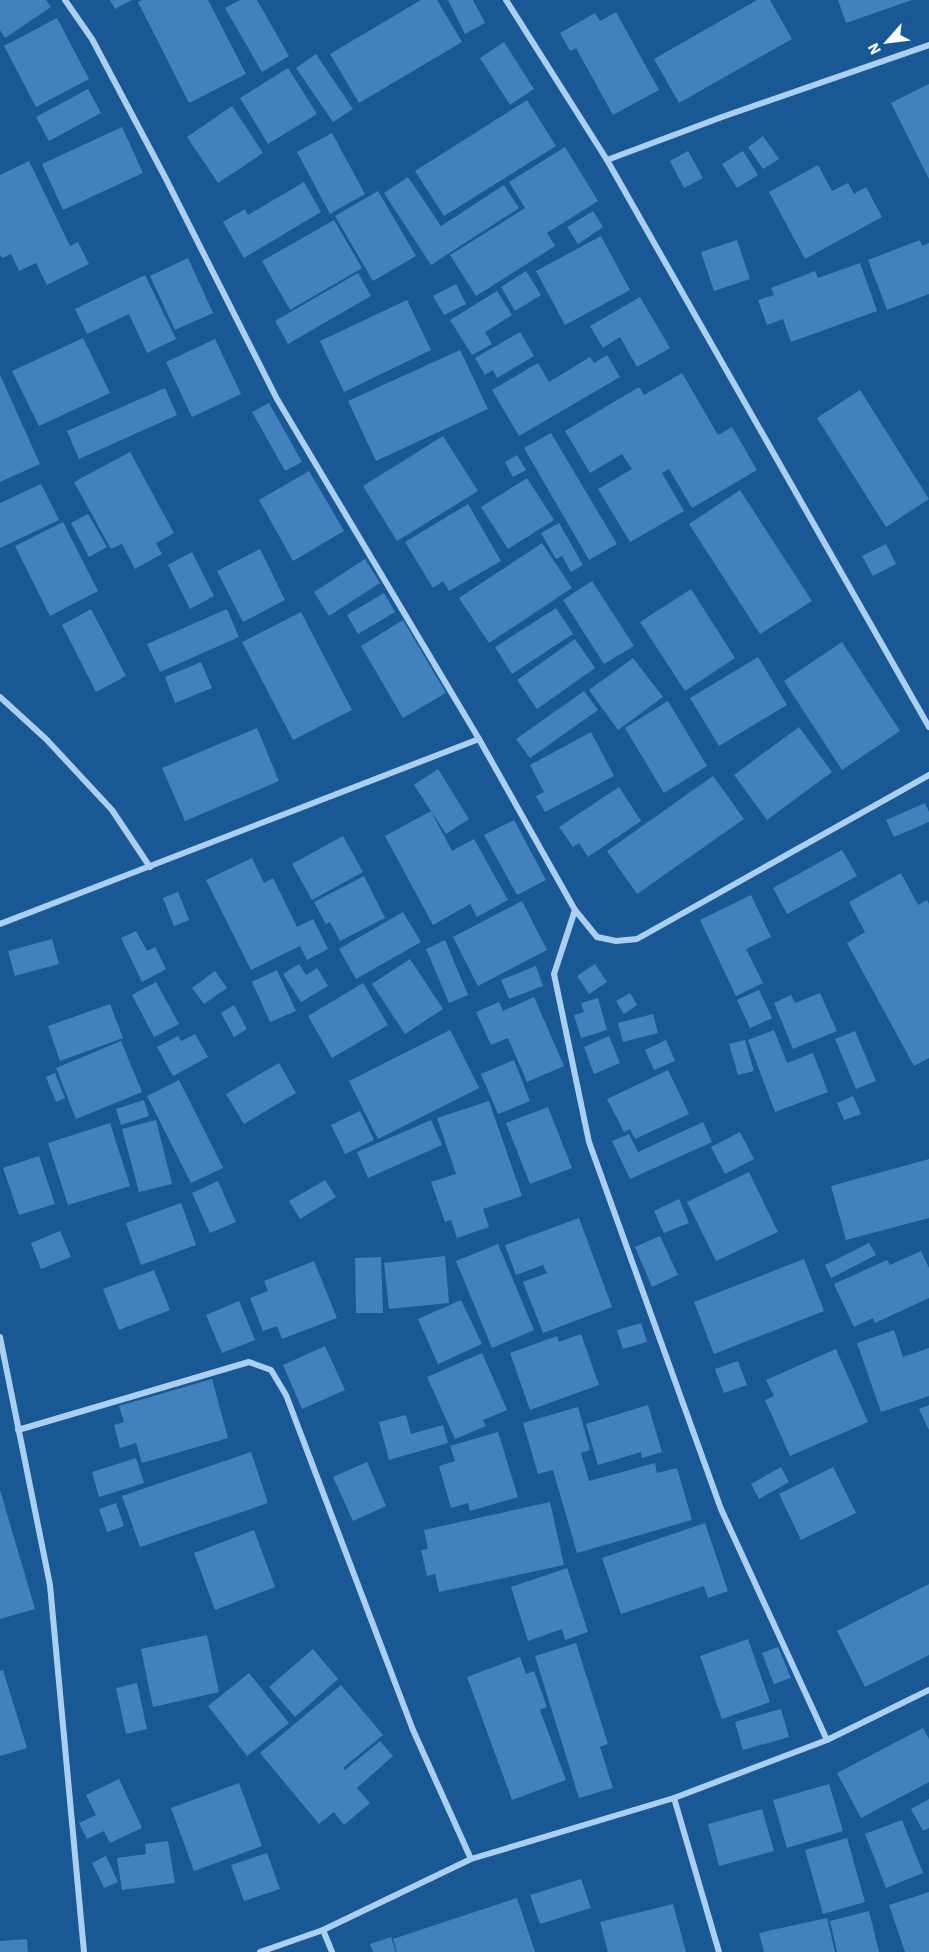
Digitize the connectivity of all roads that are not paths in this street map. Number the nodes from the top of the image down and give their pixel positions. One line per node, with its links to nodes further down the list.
1 (65, 0): 7 (street)
2 (506, 0): 4 (street)
3 (929, 45): 4 (street)
4 (607, 160): 6 (street)
5 (0, 697): 9 (street)
6 (929, 727)
7 (479, 739): 9 (street); 10 (street)
8 (929, 775): 10 (street)
9 (150, 867): 11 (street)
10 (575, 910): 15 (street)
11 (0, 924)
12 (0, 1337): 13 (street)
13 (18, 1430): 17 (street); 19 (street)
14 (929, 1690): 15 (street)
15 (827, 1740): 16 (street)
16 (674, 1798): 17 (street); 22 (street)
17 (471, 1859): 18 (street)
18 (323, 1930): 20 (street); 21 (street)
19 (84, 1952)
20 (260, 1952)
21 (332, 1952)
22 (719, 1952)

